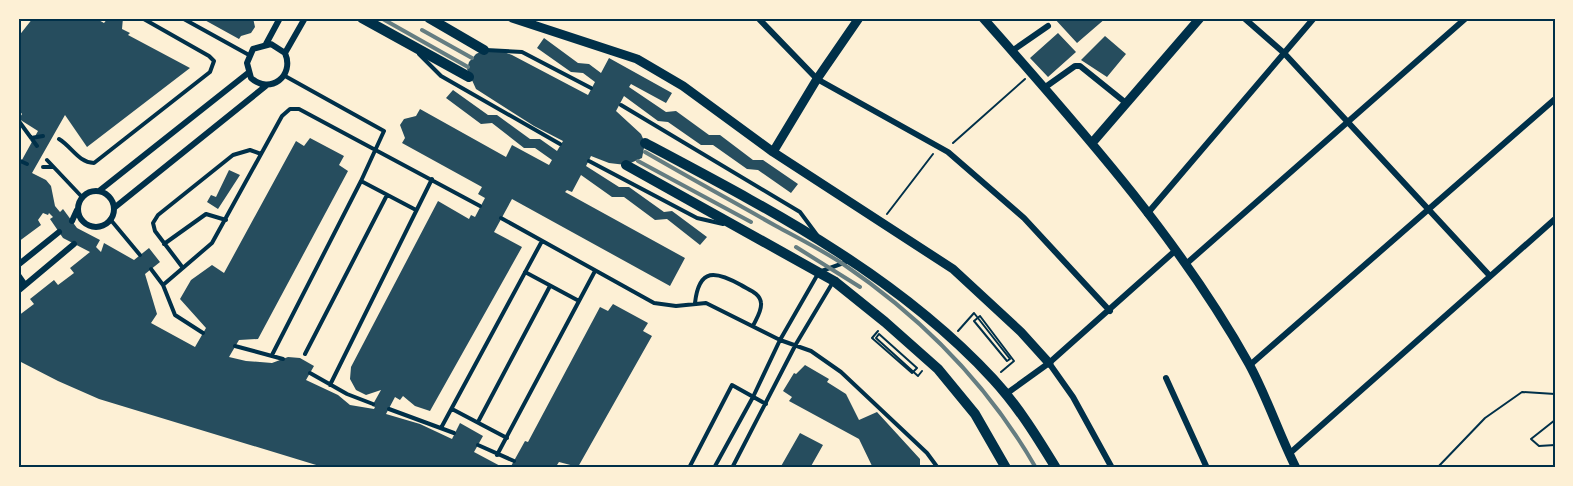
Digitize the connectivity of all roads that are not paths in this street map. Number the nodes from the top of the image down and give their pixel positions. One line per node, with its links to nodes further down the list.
1 (142, 18): 39 (lane)
2 (182, 18): 24 (lane)
3 (280, 18): 18 (street)
4 (305, 18): 22 (street)
5 (362, 18): 19 (main road)
6 (429, 18): 20 (main road)
7 (512, 18): 45 (street)
8 (758, 18): 28 (street)
9 (859, 18): 28 (street)
10 (982, 18): 21 (street)
11 (1200, 18): 33 (street)
12 (1244, 18): 23 (street)
13 (1314, 18): 23 (street)
14 (1451, 18): 16 (street)
15 (1466, 18): 16 (street)
16 (1458, 25): 36 (street)
17 (1048, 26): 21 (street)
18 (266, 44): 22 (street); 24 (street)
19 (410, 45): 27 (main road); 42 (lane)
20 (484, 50): 30 (lane)
21 (1012, 51): 31 (street)
22 (285, 53): 26 (street)
23 (1284, 53): 36 (street); 64 (street)
24 (249, 55): 25 (street)
25 (248, 72): 29 (street); 56 (street)
26 (285, 76): 29 (street); 44 (lane)
27 (469, 77)
28 (817, 79): 45 (street); 95 (street)
29 (267, 85): 61 (street)
30 (591, 88)
31 (1044, 88): 33 (street); 41 (street)
32 (1555, 99): 63 (street)
33 (1126, 102): 41 (street)
34 (621, 105): 73 (lane)
35 (18, 120): 38 (lane)
36 (1348, 123): 63 (street); 79 (street)
37 (43, 136): 38 (lane)
38 (32, 138): 43 (lane)
39 (59, 139)
40 (645, 143): 73 (main road)
41 (1092, 143): 64 (street)
42 (560, 144)
43 (37, 146)
44 (375, 152): 46 (lane); 54 (lane); 55 (lane)
45 (773, 152): 104 (street)
46 (261, 154): 68 (lane); 75 (lane)
47 (18, 160): 50 (lane)
48 (47, 160): 53 (lane)
49 (589, 161): 70 (lane)
50 (27, 164)
51 (627, 165): 70 (main road)
52 (43, 167): 53 (lane)
53 (52, 167): 58 (lane)
54 (432, 179): 59 (lane); 62 (lane)
55 (361, 181): 57 (lane); 102 (lane)
56 (99, 191): 58 (street); 61 (street)
57 (387, 195): 62 (lane); 101 (lane)
58 (82, 198): 60 (street)
59 (480, 206)
60 (78, 207): 66 (street); 69 (street)
61 (114, 208): 66 (street)
62 (416, 210): 108 (lane)
63 (1429, 210): 87 (street); 105 (street)
64 (1147, 214): 76 (street)
65 (501, 218): 72 (lane)
66 (110, 219): 77 (lane)
67 (1555, 219): 87 (street)
68 (226, 220): 75 (lane); 81 (lane)
69 (72, 221)
70 (734, 225): 85 (main road)
71 (59, 232): 80 (street)
72 (542, 241): 83 (lane); 84 (lane)
73 (823, 243): 78 (main road)
74 (74, 244): 89 (street)
75 (164, 244): 81 (lane)
76 (1176, 249): 79 (street); 95 (street)
77 (140, 255)
78 (853, 260): 85 (lane); 109 (main road)
79 (1186, 264): 105 (street)
80 (18, 265)
81 (183, 268): 90 (lane)
82 (151, 269): 90 (lane)
83 (595, 271): 93 (lane); 94 (lane)
84 (525, 272): 91 (lane); 114 (lane)
85 (819, 272): 88 (main road); 98 (lane)
86 (18, 275): 89 (street)
87 (1490, 276): 120 (street)
88 (834, 281): 99 (lane); 127 (main road)
89 (25, 285): 92 (street)
90 (163, 285): 97 (lane)
91 (550, 286): 93 (lane); 115 (lane)
92 (18, 291)
93 (579, 301): 118 (lane)
94 (694, 303): 96 (lane); 96 (lane)
95 (1110, 311): 104 (street)
96 (753, 326): 98 (lane)
97 (203, 333)
98 (780, 340): 99 (lane); 110 (lane)
99 (796, 344): 112 (lane); 126 (lane)
100 (235, 346): 102 (lane)
101 (304, 354)
102 (272, 355): 103 (lane)
103 (283, 359)
104 (1049, 363): 109 (street); 129 (street)
105 (1250, 365): 120 (street)
106 (310, 373): 108 (lane)
107 (1166, 378): 130 (street)
108 (330, 384): 111 (lane)
109 (1006, 394): 128 (main road)
110 (753, 397): 112 (lane); 123 (lane); 124 (lane)
111 (373, 404)
112 (766, 404): 125 (lane)
113 (389, 409): 116 (lane)
114 (452, 409): 115 (lane); 116 (lane)
115 (478, 422): 118 (lane)
116 (441, 428): 117 (lane)
117 (454, 433)
118 (507, 438): 121 (lane)
119 (478, 445): 121 (lane)
120 (1289, 454): 131 (street)
121 (497, 455): 122 (lane)
122 (514, 461)
123 (689, 468)
124 (714, 468)
125 (732, 468)
126 (938, 468)
127 (1008, 468)
128 (1056, 468)
129 (1112, 468)
130 (1207, 468)
131 (1296, 468)

